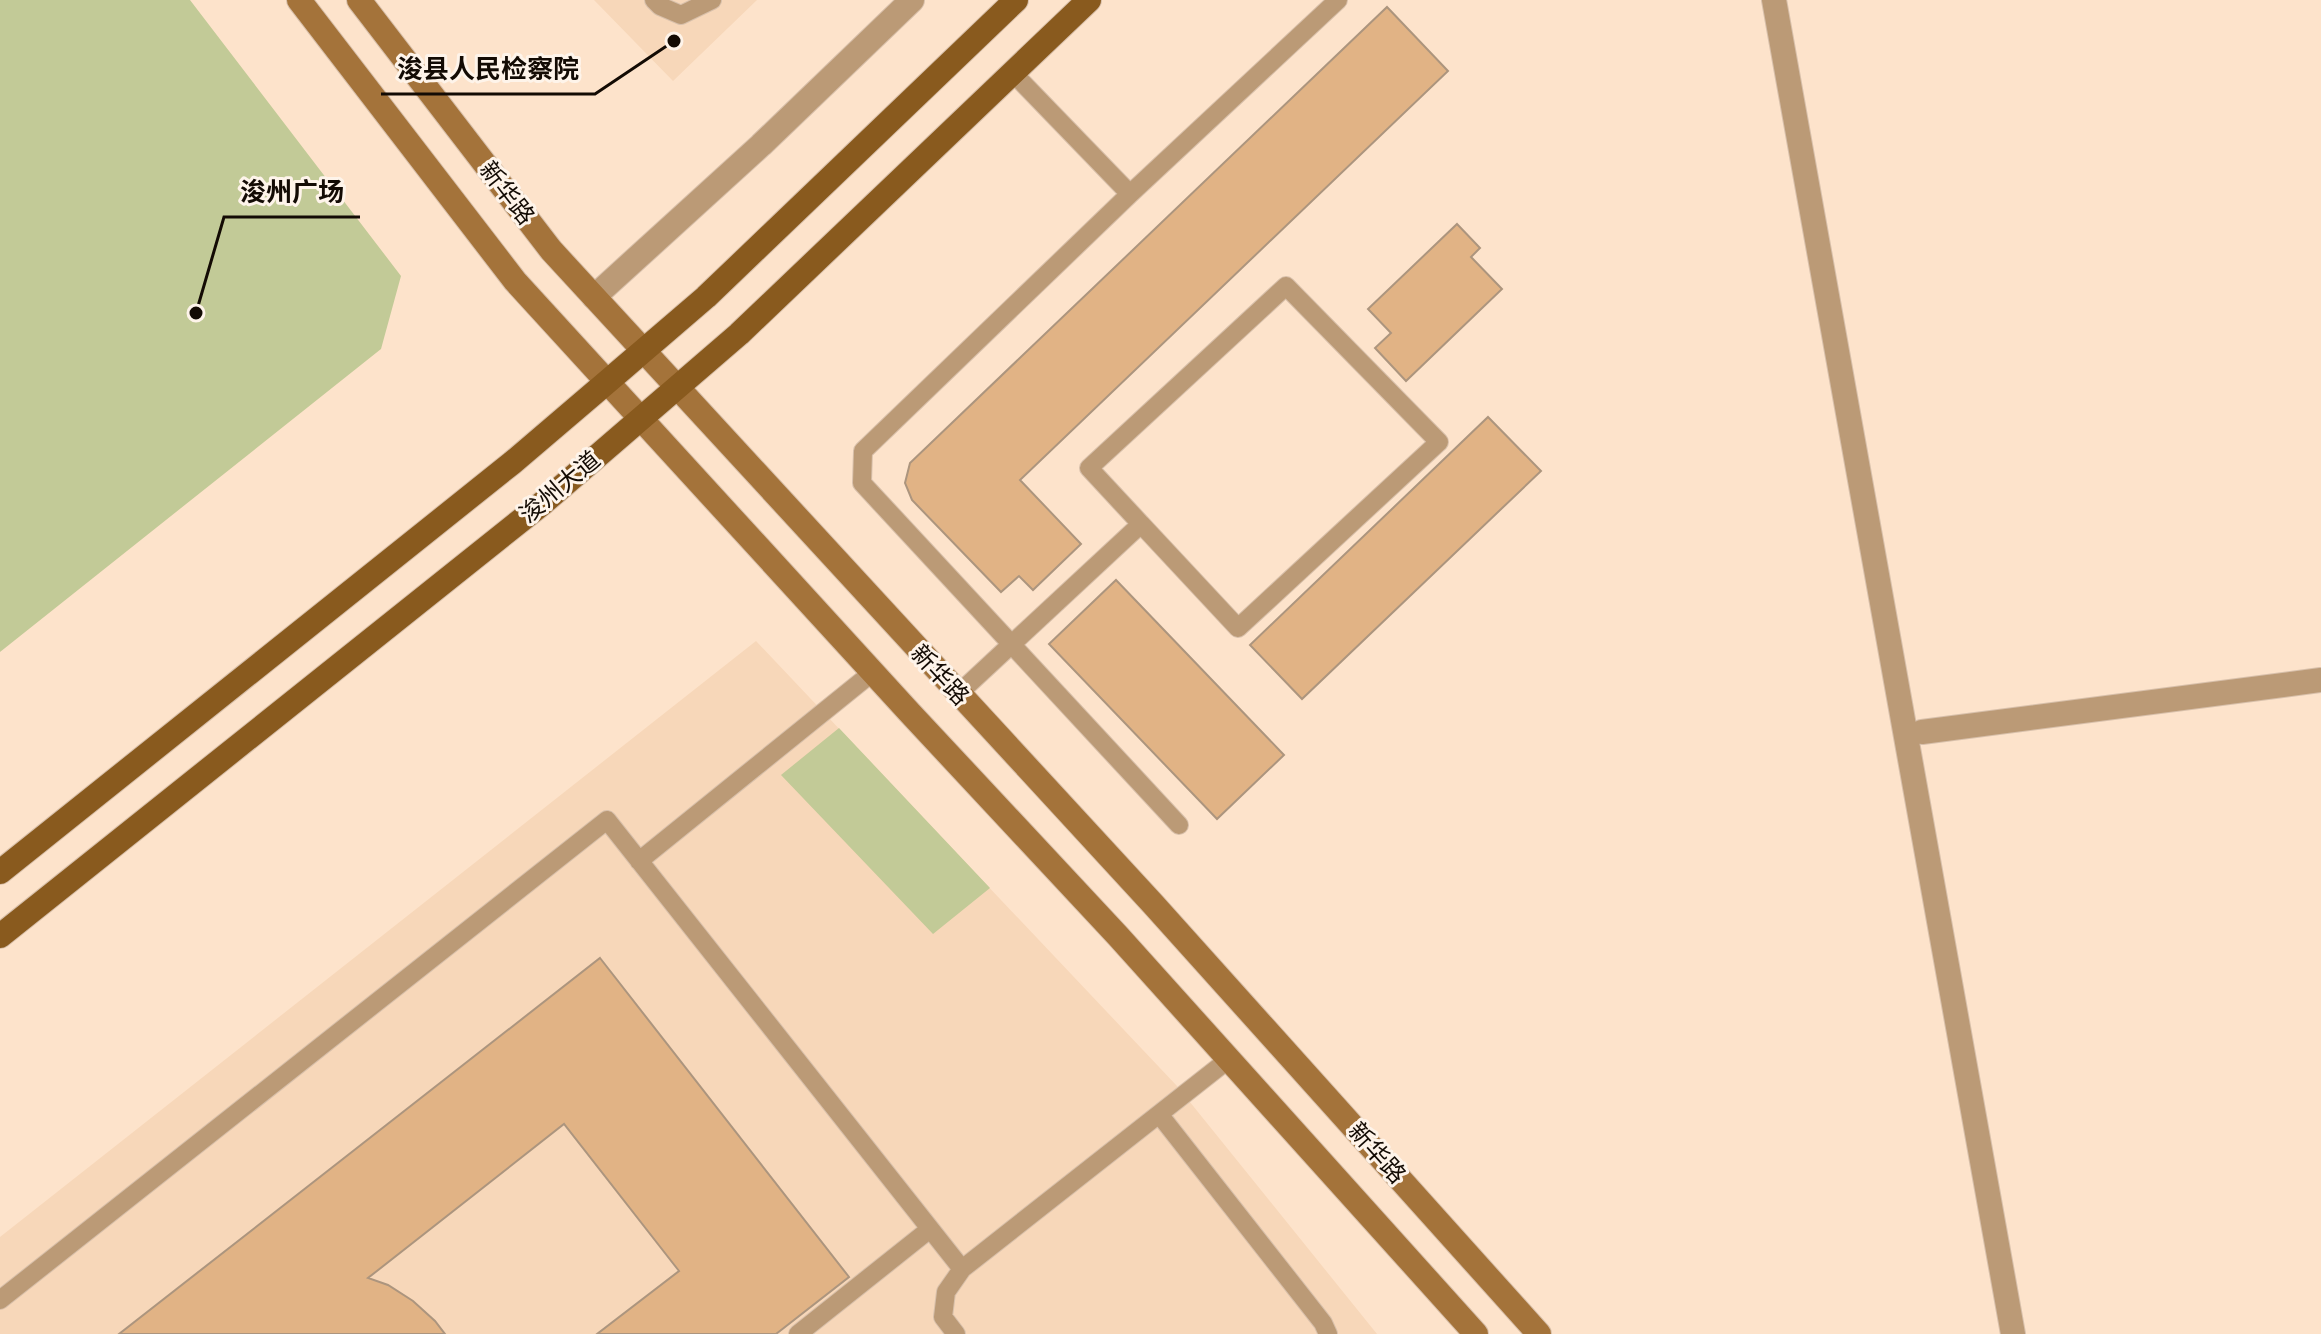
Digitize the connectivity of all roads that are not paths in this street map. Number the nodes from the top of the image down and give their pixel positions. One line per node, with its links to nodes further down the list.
1 (299, 0): 14 (main road, 新华路)
2 (359, 0): 12 (main road, 新华路)
3 (654, 0): 4 (lane)
4 (712, 0)
5 (912, 0): 12 (street)
6 (1016, 0): 13 (main road, 浚州大道)
7 (1089, 0): 10 (main road, 浚州大道)
8 (1338, 0): 11 (lane)
9 (1774, 0): 37 (street)
10 (1013, 73): 11 (lane); 15 (main road, 浚州大道)
11 (1130, 194): 18 (lane)
12 (594, 297): 13 (main road, 新华路)
13 (643, 350): 14 (main road, 浚州大道); 15 (main road, 新华路)
14 (607, 382): 16 (main road, 新华路); 25 (main road, 浚州大道)
15 (677, 387): 16 (main road, 浚州大道); 21 (main road, 新华路)
16 (641, 418): 19 (main road, 新华路); 26 (main road, 浚州大道)
17 (1141, 524): 17 (lane); 18 (lane)
18 (1011, 645): 21 (lane); 23 (lane)
19 (873, 672): 24 (lane); 27 (main road, 新华路)
20 (2321, 680): 22 (street)
21 (958, 694): 36 (main road, 新华路)
22 (1922, 732)
23 (1179, 825)
24 (639, 861): 29 (lane); 31 (lane)
25 (0, 872)
26 (0, 936)
27 (1229, 1059): 28 (lane); 35 (main road, 新华路)
28 (1159, 1114): 30 (lane); 34 (lane)
29 (930, 1229): 30 (lane); 32 (lane)
30 (962, 1269): 33 (lane)
31 (0, 1300)
32 (798, 1334)
33 (956, 1334)
34 (1328, 1334)
35 (1476, 1334)
36 (1539, 1334)
37 (2013, 1334)

